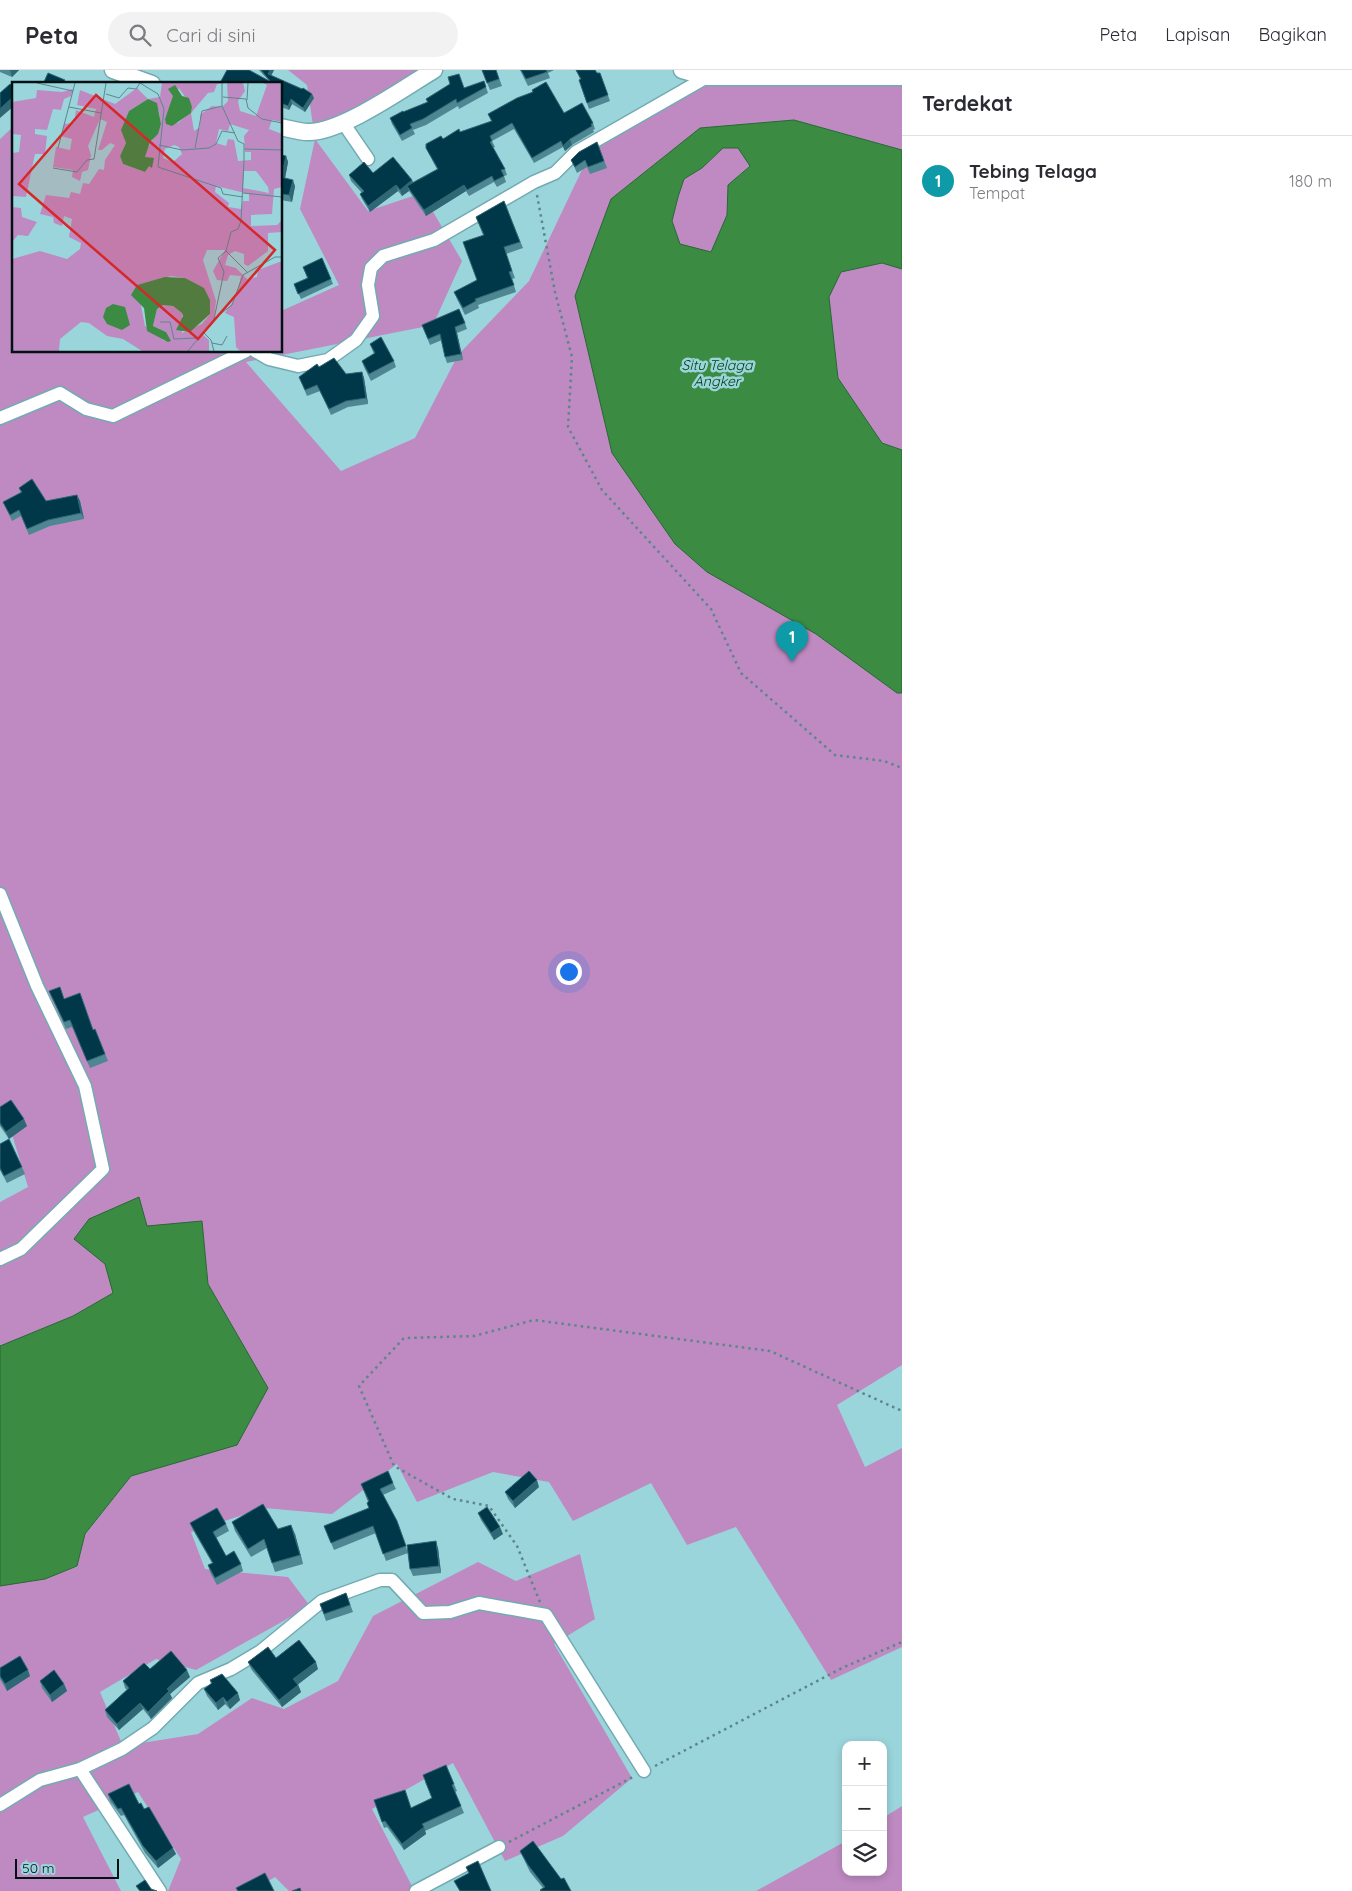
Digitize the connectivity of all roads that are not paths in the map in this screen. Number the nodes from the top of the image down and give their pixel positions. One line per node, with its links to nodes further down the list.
1 (113, 70): 7 (street)
2 (434, 70): 8 (street)
3 (682, 70): 5 (street)
4 (840, 73): 5 (street); 6 (street)
5 (707, 77): 12 (street)
6 (902, 77)
7 (146, 82)
8 (344, 124): 9 (street); 10 (street)
9 (282, 127)
10 (368, 159)
11 (244, 352): 13 (street)
12 (257, 352)
13 (0, 418)
14 (0, 894): 15 (street)
15 (0, 1259)
16 (80, 1769): 17 (street); 18 (street); 20 (street)
17 (644, 1771)
18 (0, 1805)
19 (499, 1847): 21 (street)
20 (160, 1891)
21 (416, 1891)

